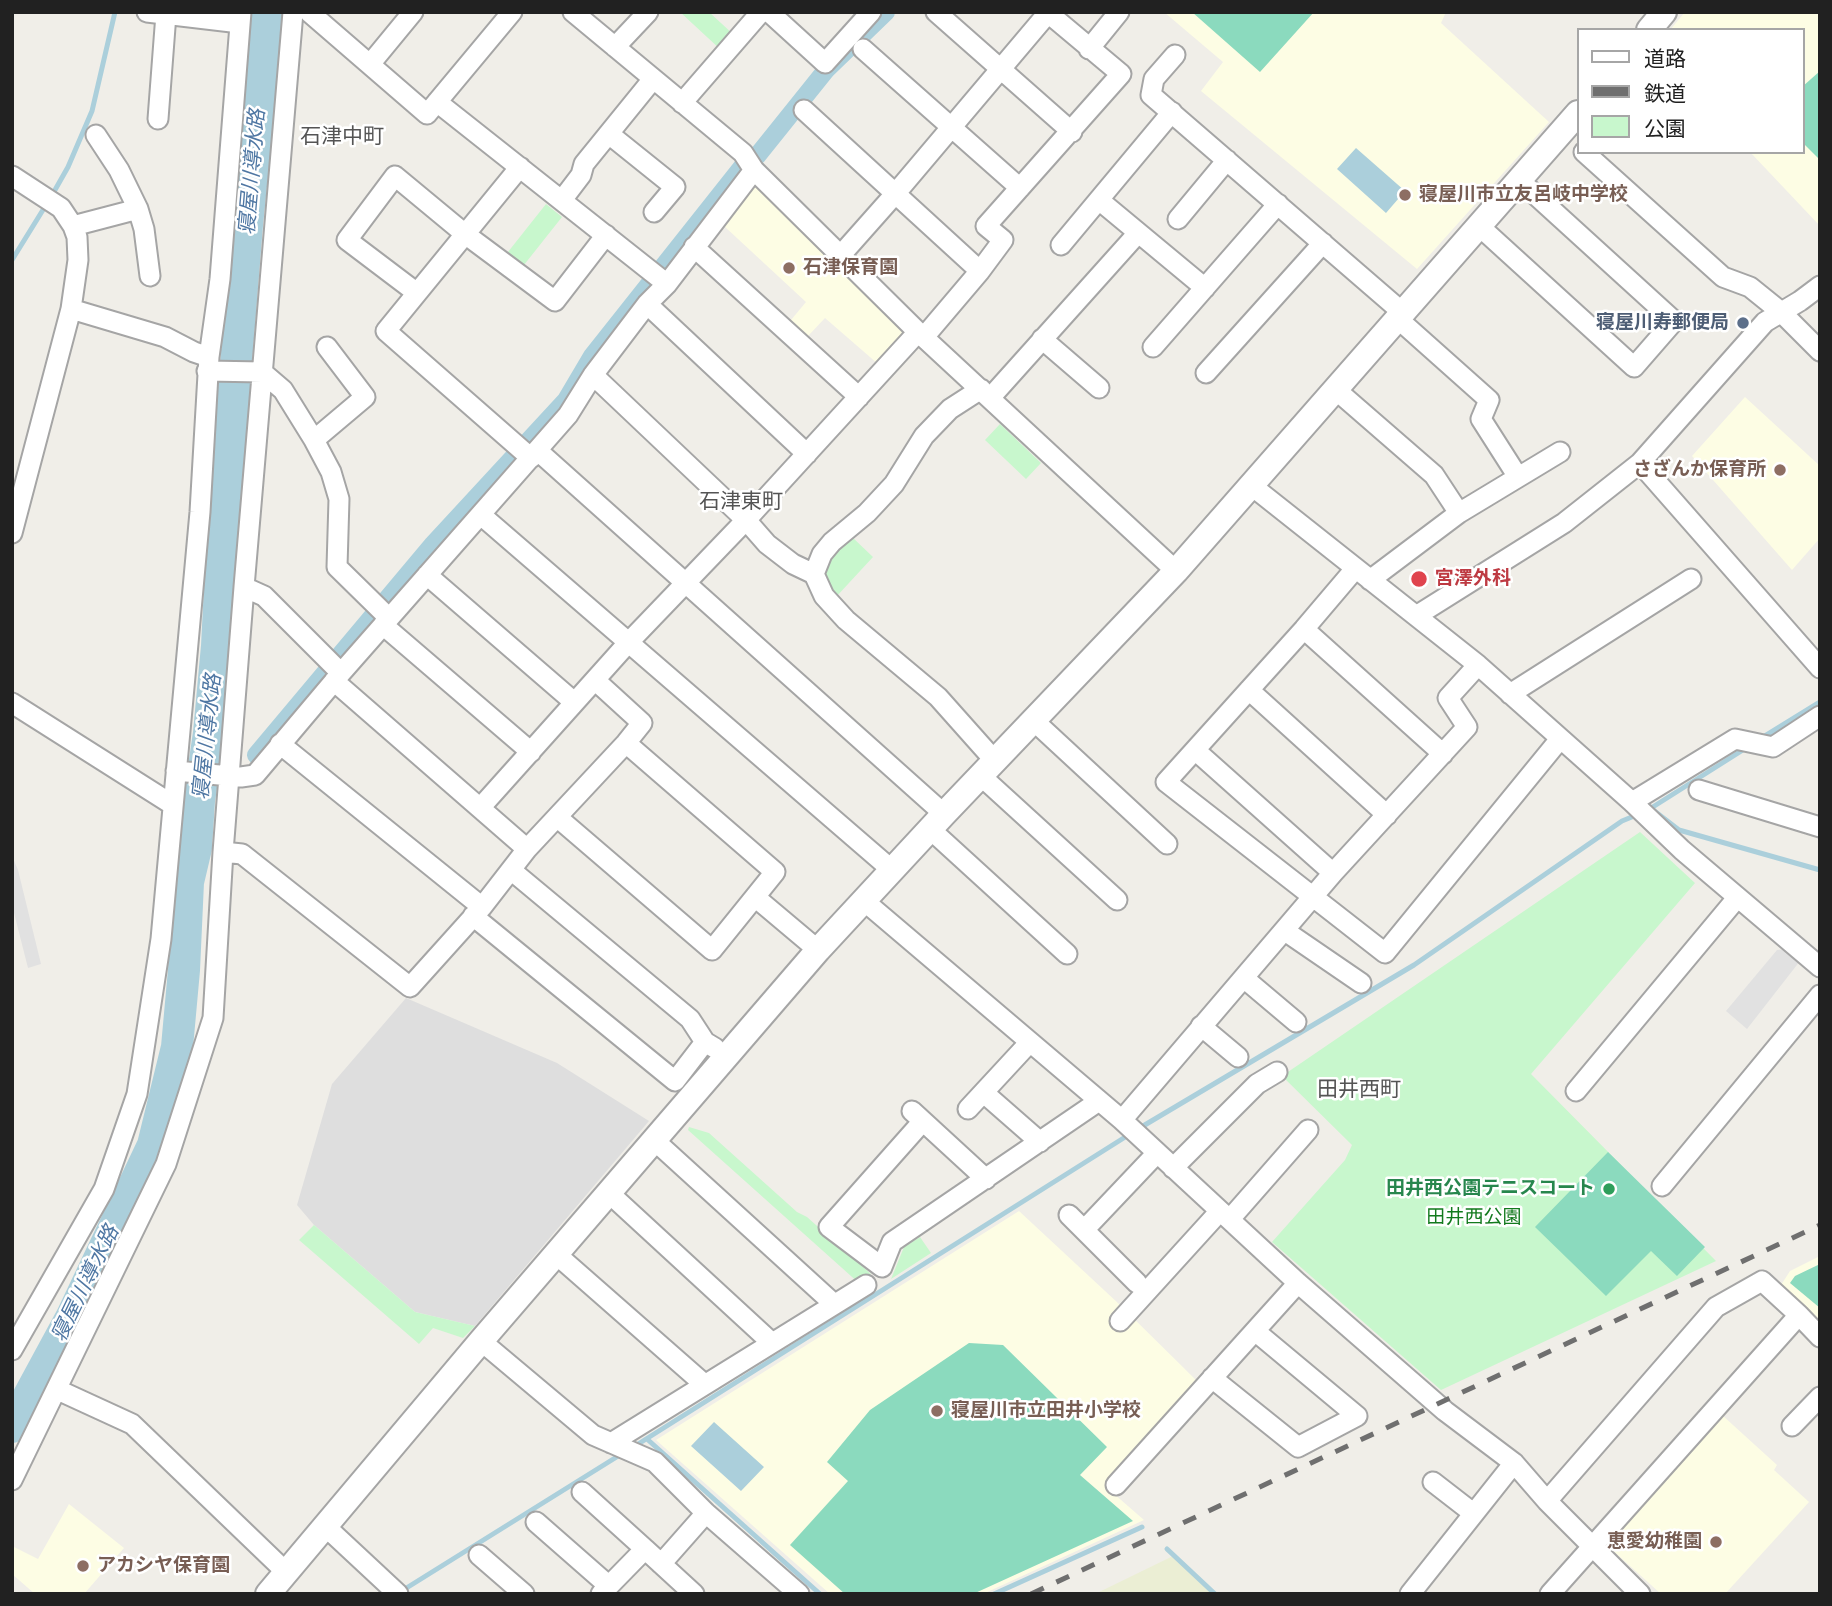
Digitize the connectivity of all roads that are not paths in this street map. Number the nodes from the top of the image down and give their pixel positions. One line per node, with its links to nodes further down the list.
1 (293, 12): 74 (street)
2 (309, 12): 21 (street)
3 (413, 12): 21 (street)
4 (512, 12): 24 (street)
5 (573, 12): 17 (street)
6 (648, 12): 17 (street)
7 (761, 12): 25 (street)
8 (769, 12): 9 (street)
9 (871, 12)
10 (936, 12): 22 (street)
11 (1119, 12): 19 (street)
12 (1664, 12): 16 (street)
13 (156, 13): 15 (street); 28 (street)
14 (1048, 13): 19 (street); 22 (street)
15 (241, 18): 73 (street)
16 (1651, 28)
17 (615, 47): 23 (street)
18 (863, 49): 30 (street)
19 (1089, 49): 31 (street)
20 (1175, 55): 27 (street)
21 (371, 63): 24 (street)
22 (1001, 69): 30 (street); 31 (street)
23 (653, 79): 25 (street); 32 (street)
24 (437, 102): 37 (street)
25 (682, 103): 38 (street)
26 (804, 110): 42 (street)
27 (1172, 113): 36 (street); 44 (street)
28 (158, 119)
29 (1576, 120): 34 (street)
30 (952, 128): 41 (street); 42 (street)
31 (1072, 131): 41 (street)
32 (609, 134): 43 (street); 47 (street)
33 (96, 135): 46 (street)
34 (1570, 139): 40 (street)
35 (1586, 154): 66 (street)
36 (1227, 160): 45 (street); 48 (street)
37 (520, 167): 43 (street); 51 (street)
38 (754, 170): 56 (street); 57 (street)
39 (12, 176): 50 (street)
40 (1518, 179): 49 (street); 49 (street)
41 (1020, 188): 58 (street)
42 (895, 194): 57 (street); 58 (street)
43 (562, 200): 53 (street)
44 (1099, 200): 52 (street); 55 (street)
45 (1278, 204): 54 (street); 62 (street)
46 (138, 209): 50 (street); 59 (street)
47 (654, 212)
48 (1178, 219)
49 (1478, 225): 67 (street)
50 (73, 226): 65 (street)
51 (465, 233): 53 (street); 63 (street); 63 (street)
52 (1138, 233): 62 (street); 69 (street)
53 (606, 235): 60 (street)
54 (1323, 243): 67 (street); 75 (street)
55 (1061, 245)
56 (694, 247): 60 (street); 80 (street)
57 (840, 256): 68 (street)
58 (980, 271): 68 (street)
59 (150, 276)
60 (667, 284): 64 (street)
61 (1820, 286): 66 (street)
62 (1205, 288): 71 (street)
63 (417, 293): 82 (street)
64 (647, 304): 76 (street); 84 (street)
65 (71, 309): 73 (street); 91 (street)
66 (1781, 312): 72 (street); 85 (street)
67 (1400, 315): 78 (street); 86 (street)
68 (921, 335): 79 (street); 80 (street)
69 (1042, 339): 77 (street); 79 (street)
70 (327, 347): 81 (street)
71 (1153, 347)
72 (1820, 351)
73 (210, 366): 74 (street); 120 (street)
74 (259, 372): 81 (street); 98 (street)
75 (1206, 373)
76 (593, 375): 82 (street); 90 (street)
77 (1099, 388)
78 (1335, 389): 87 (street); 88 (street)
79 (985, 394): 92 (street); 93 (street)
80 (859, 397): 84 (street)
81 (314, 440): 100 (street)
82 (527, 452): 89 (street); 97 (street)
83 (1560, 452): 86 (street)
84 (807, 454): 90 (street)
85 (1640, 463): 99 (street); 104 (street)
86 (1518, 477): 88 (street)
87 (1252, 486): 92 (street); 95 (street)
88 (1459, 513): 95 (street)
89 (481, 515): 94 (street); 102 (street)
90 (746, 520): 93 (street); 97 (street)
91 (12, 533)
92 (1176, 571): 112 (street)
93 (814, 574): 119 (street)
94 (427, 575): 100 (street); 109 (street)
95 (1362, 575): 99 (street); 101 (street)
96 (1691, 579): 108 (street)
97 (684, 584): 102 (street); 128 (street)
98 (244, 587): 105 (street); 121 (street)
99 (1416, 615): 103 (street)
100 (383, 616): 105 (street); 117 (street)
101 (1304, 629): 107 (street); 118 (street)
102 (627, 644): 106 (street); 134 (street)
103 (1478, 665): 108 (street); 118 (street)
104 (1820, 668)
105 (335, 671): 115 (street); 124 (street)
106 (596, 681): 109 (street); 114 (street)
107 (1249, 690): 116 (street); 126 (street)
108 (1510, 694): 113 (street)
109 (574, 702): 117 (street)
110 (12, 704): 123 (street)
111 (1820, 716): 125 (street)
112 (1034, 720): 119 (street); 130 (street)
113 (1560, 739): 125 (street); 137 (street)
114 (626, 743): 127 (street); 136 (street)
115 (280, 744): 121 (street); 141 (street)
116 (1195, 750): 135 (street); 137 (street)
117 (531, 751): 124 (street)
118 (1443, 754): 126 (street)
119 (988, 768): 128 (street); 140 (street)
120 (178, 771): 121 (street); 123 (street)
121 (227, 776): 132 (street)
122 (1699, 790): 129 (street)
123 (173, 805): 183 (street)
124 (480, 808): 131 (street)
125 (1639, 809): 138 (street)
126 (1387, 815): 135 (street)
127 (556, 817): 131 (street); 136 (street)
128 (937, 822): 134 (street); 144 (street)
129 (1820, 827)
130 (1167, 844)
131 (527, 849): 133 (street)
132 (223, 852): 141 (street); 186 (street)
133 (510, 870): 141 (street); 151 (street)
134 (892, 870): 139 (street)
135 (1333, 873): 137 (street)
136 (754, 897): 143 (street)
137 (1312, 898): 142 (street)
138 (1737, 898): 145 (street); 156 (street)
139 (863, 900): 143 (street); 152 (street)
140 (1117, 900)
141 (477, 911): 151 (street)
142 (1285, 931): 146 (street); 147 (street)
143 (818, 950): 153 (street)
144 (1067, 954)
145 (1820, 967)
146 (1245, 978): 149 (street); 150 (street)
147 (1361, 983)
148 (1820, 995): 167 (street)
149 (1296, 1022)
150 (1201, 1026): 154 (street); 160 (street)
151 (705, 1041): 153 (street)
152 (1030, 1042): 157 (street); 158 (street)
153 (726, 1055): 162 (street)
154 (1237, 1057)
155 (1277, 1072): 165 (street)
156 (1576, 1091)
157 (984, 1093): 159 (street); 163 (street)
158 (1099, 1101): 160 (street); 163 (street)
159 (968, 1109)
160 (1123, 1122): 164 (street)
161 (1308, 1130): 170 (street)
162 (654, 1140): 168 (street); 176 (street)
163 (1040, 1142): 166 (street)
164 (1150, 1146): 165 (street); 171 (street)
165 (1173, 1168): 170 (street)
166 (986, 1179): 166 (street)
167 (1662, 1186)
168 (609, 1193): 172 (street); 182 (street)
169 (1069, 1215): 171 (street)
170 (1225, 1215): 174 (street); 178 (street)
171 (1084, 1230): 173 (street)
172 (557, 1255): 181 (street); 185 (street)
173 (1137, 1283)
174 (1298, 1283): 179 (street); 190 (street)
175 (866, 1285): 176 (street)
176 (834, 1304): 182 (street)
177 (1798, 1315): 180 (street); 195 (street); 200 (street)
178 (1120, 1321)
179 (1255, 1331): 184 (street); 184 (street)
180 (1820, 1336)
181 (481, 1341): 189 (street); 199 (street)
182 (772, 1343): 185 (street)
183 (12, 1350)
184 (1212, 1378): 193 (street)
185 (704, 1384): 189 (street)
186 (58, 1390): 191 (street); 204 (street)
187 (1820, 1397): 188 (street)
188 (1792, 1426)
189 (622, 1448): 196 (street)
190 (1514, 1463): 195 (street); 197 (street)
191 (12, 1480)
192 (1433, 1482): 197 (street)
193 (1116, 1485)
194 (582, 1492): 201 (street)
195 (1547, 1501): 200 (street)
196 (706, 1513): 203 (street); 210 (street)
197 (1473, 1513): 211 (street)
198 (536, 1521): 205 (street)
199 (325, 1526): 204 (street); 207 (street)
200 (1594, 1546): 212 (street); 213 (street)
201 (645, 1549): 203 (street); 205 (street)
202 (479, 1555): 208 (street)
203 (661, 1563): 209 (street)
204 (286, 1572): 206 (street)
205 (605, 1590)
206 (268, 1594)
207 (398, 1594)
208 (524, 1594)
209 (694, 1594)
210 (799, 1594)
211 (1410, 1594)
212 (1550, 1594)
213 (1640, 1594)

